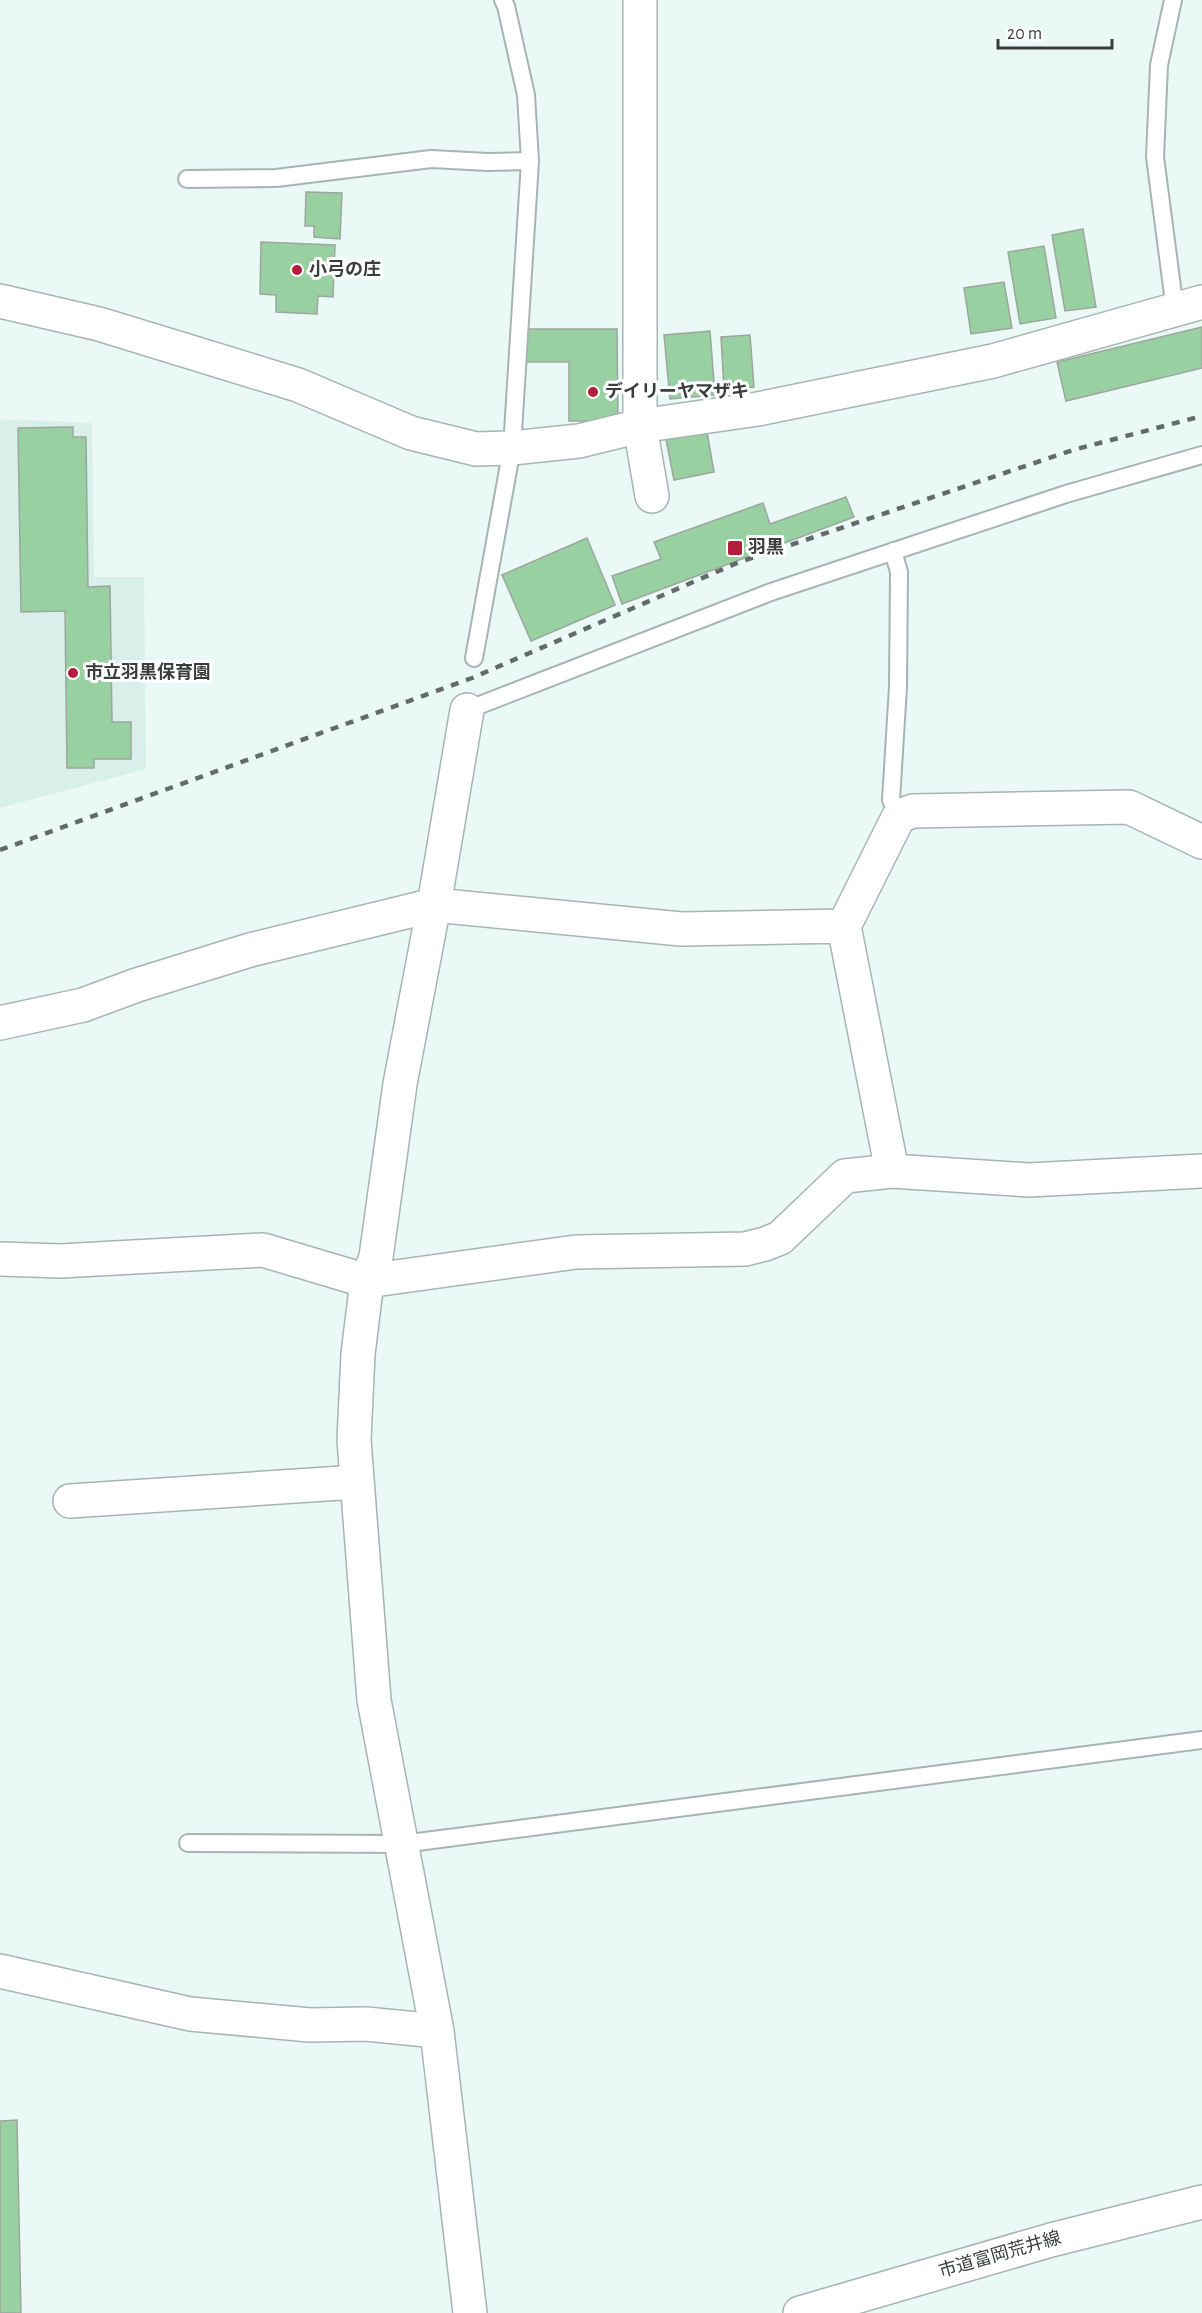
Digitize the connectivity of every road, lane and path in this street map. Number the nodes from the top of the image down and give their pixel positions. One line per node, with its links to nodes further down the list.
1 (503, 0): 4 (lane)
2 (640, 0): 8 (street)
3 (1173, 0): 7 (lane)
4 (530, 161): 5 (lane); 9 (lane)
5 (187, 179)
6 (0, 301): 9 (street)
7 (1188, 306): 8 (street)
8 (640, 426): 9 (street); 11 (street)
9 (512, 448): 13 (lane)
10 (1202, 455): 12 (lane)
11 (652, 495)
12 (893, 552): 14 (lane); 15 (lane)
13 (474, 658)
14 (467, 710): 17 (street)
15 (899, 816): 16 (street); 18 (street)
16 (1202, 842)
17 (434, 905): 18 (street); 19 (street); 23 (street)
18 (844, 926): 20 (street)
19 (0, 1023)
20 (892, 1171): 21 (street); 23 (street)
21 (1202, 1171)
22 (0, 1259): 23 (street)
23 (367, 1281): 24 (street)
24 (357, 1482): 25 (street); 28 (street)
25 (70, 1501)
26 (1202, 1740): 28 (lane)
27 (188, 1844): 28 (lane)
28 (402, 1844): 30 (street)
29 (0, 1971): 30 (street)
30 (437, 2031): 32 (street)
31 (1202, 2202): 33 (street, 市道富岡荒井線)
32 (470, 2313)
33 (800, 2313)

